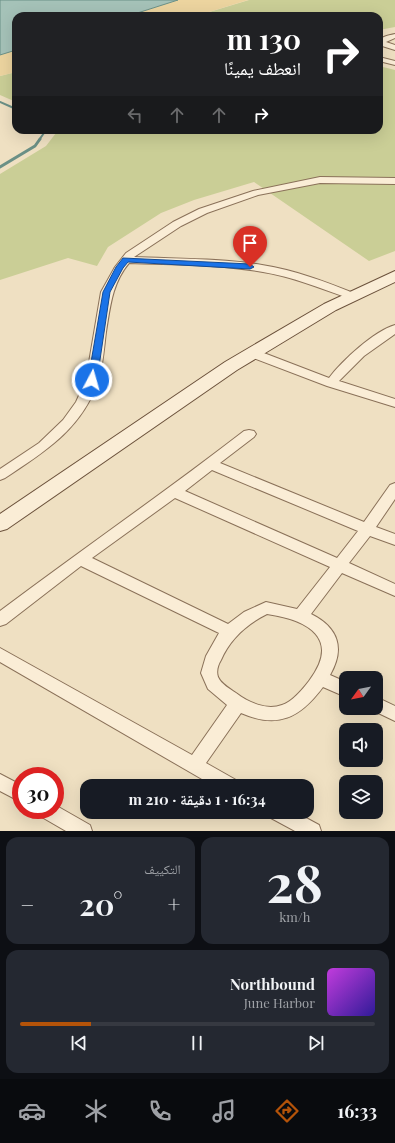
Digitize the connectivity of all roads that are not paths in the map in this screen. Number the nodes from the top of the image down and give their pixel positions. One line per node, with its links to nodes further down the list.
1 (395, 36): 2 (street)
2 (383, 40)
3 (383, 44): 4 (street)
4 (395, 48)
5 (383, 60): 6 (street)
6 (395, 63)
7 (395, 181): 8 (street)
8 (126, 260): 10 (street); 17 (street)
9 (395, 276): 10 (main road)
10 (352, 296): 12 (main road)
11 (395, 329): 13 (street)
12 (252, 353): 13 (street); 20 (main road)
13 (330, 383): 14 (street)
14 (395, 402)
15 (249, 434): 16 (street)
16 (210, 464): 19 (street); 21 (street)
17 (0, 476)
18 (395, 488): 21 (street)
19 (174, 492): 23 (street); 24 (street)
20 (0, 524)
21 (368, 529): 22 (street); 24 (street)
22 (395, 540)
23 (80, 559): 27 (street); 28 (street)
24 (339, 566): 25 (street); 26 (street)
25 (395, 590)
26 (301, 616): 28 (street); 30 (street)
27 (0, 620)
28 (229, 630): 32 (street)
29 (0, 654): 35 (street)
30 (320, 678): 31 (street); 32 (street)
31 (339, 687)
32 (237, 704): 35 (street)
33 (383, 708): 34 (street)
34 (395, 714)
35 (194, 766): 36 (street)
36 (217, 779)
37 (0, 782): 38 (street)
38 (12, 789)
39 (62, 819): 41 (street)
40 (291, 819): 42 (street)
41 (83, 831)
42 (312, 831)

